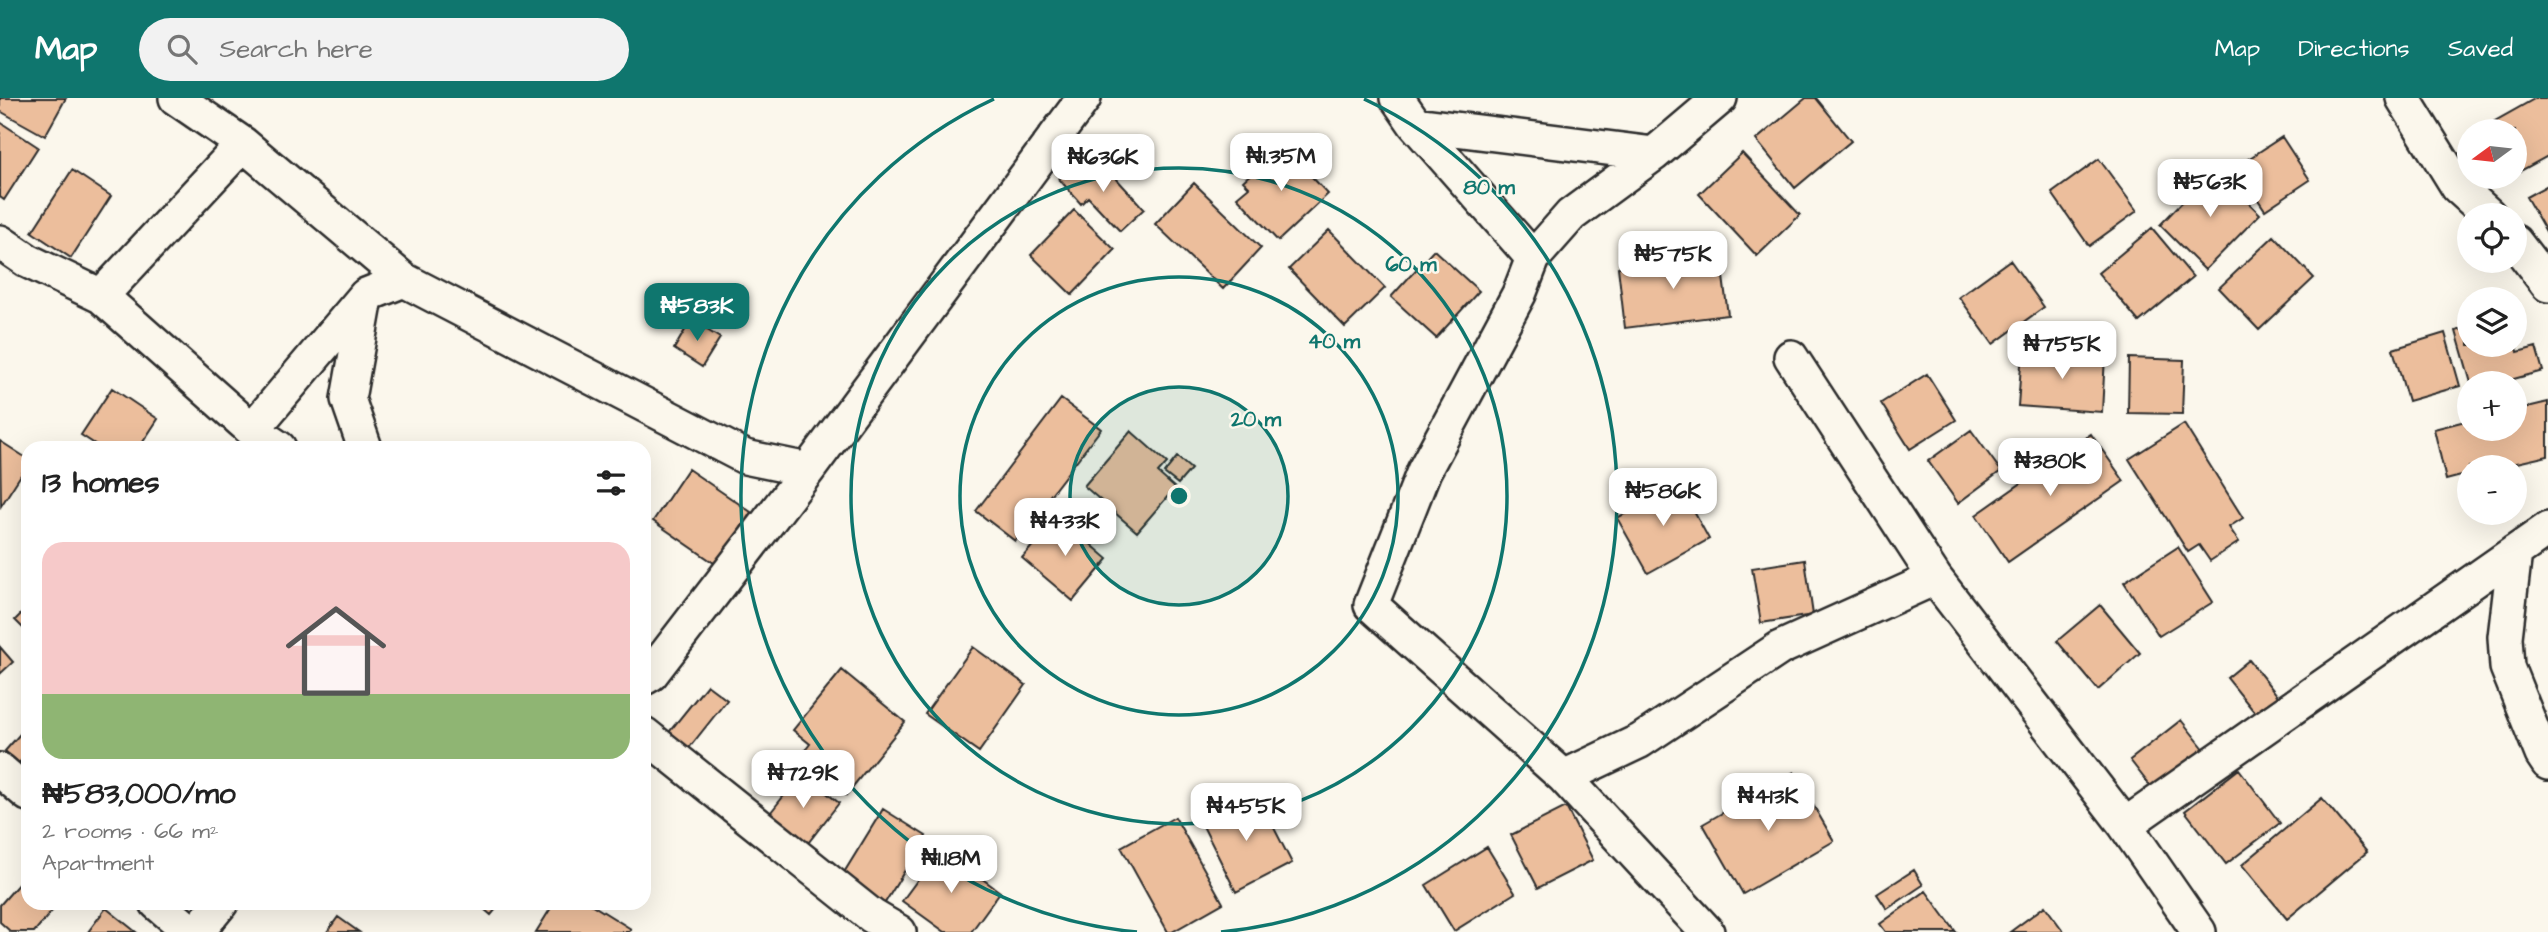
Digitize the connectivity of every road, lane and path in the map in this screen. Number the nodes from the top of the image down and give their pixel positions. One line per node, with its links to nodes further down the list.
1 (176, 98): 6 (street)
2 (1084, 98): 20 (street)
3 (1720, 98): 7 (street)
4 (2403, 98): 8 (street)
5 (1406, 111): 7 (street); 10 (street)
6 (243, 144): 12 (street); 15 (street)
7 (1654, 154): 10 (street)
8 (2476, 203)
9 (0, 242): 15 (street)
10 (1533, 258): 29 (street)
11 (2527, 258): 13 (street)
12 (404, 280): 14 (street); 19 (street)
13 (2548, 285)
14 (366, 295): 17 (street); 18 (street)
15 (101, 296): 17 (street)
16 (1791, 358): 24 (street)
17 (266, 439)
18 (363, 441)
19 (745, 457): 20 (street); 21 (street)
20 (808, 470): 21 (street)
21 (774, 513): 25 (street)
22 (2548, 529): 23 (street)
23 (2515, 552): 27 (street); 31 (street)
24 (1935, 578): 29 (street); 31 (street)
25 (651, 674)
26 (651, 740): 37 (street)
27 (2548, 763)
28 (0, 770): 30 (street)
29 (1564, 777): 38 (street)
30 (21, 787)
31 (2125, 825): 34 (street)
32 (165, 910): 35 (street)
33 (215, 910): 36 (street)
34 (2189, 928)
35 (191, 932)
36 (197, 932)
37 (899, 932)
38 (1707, 932)

